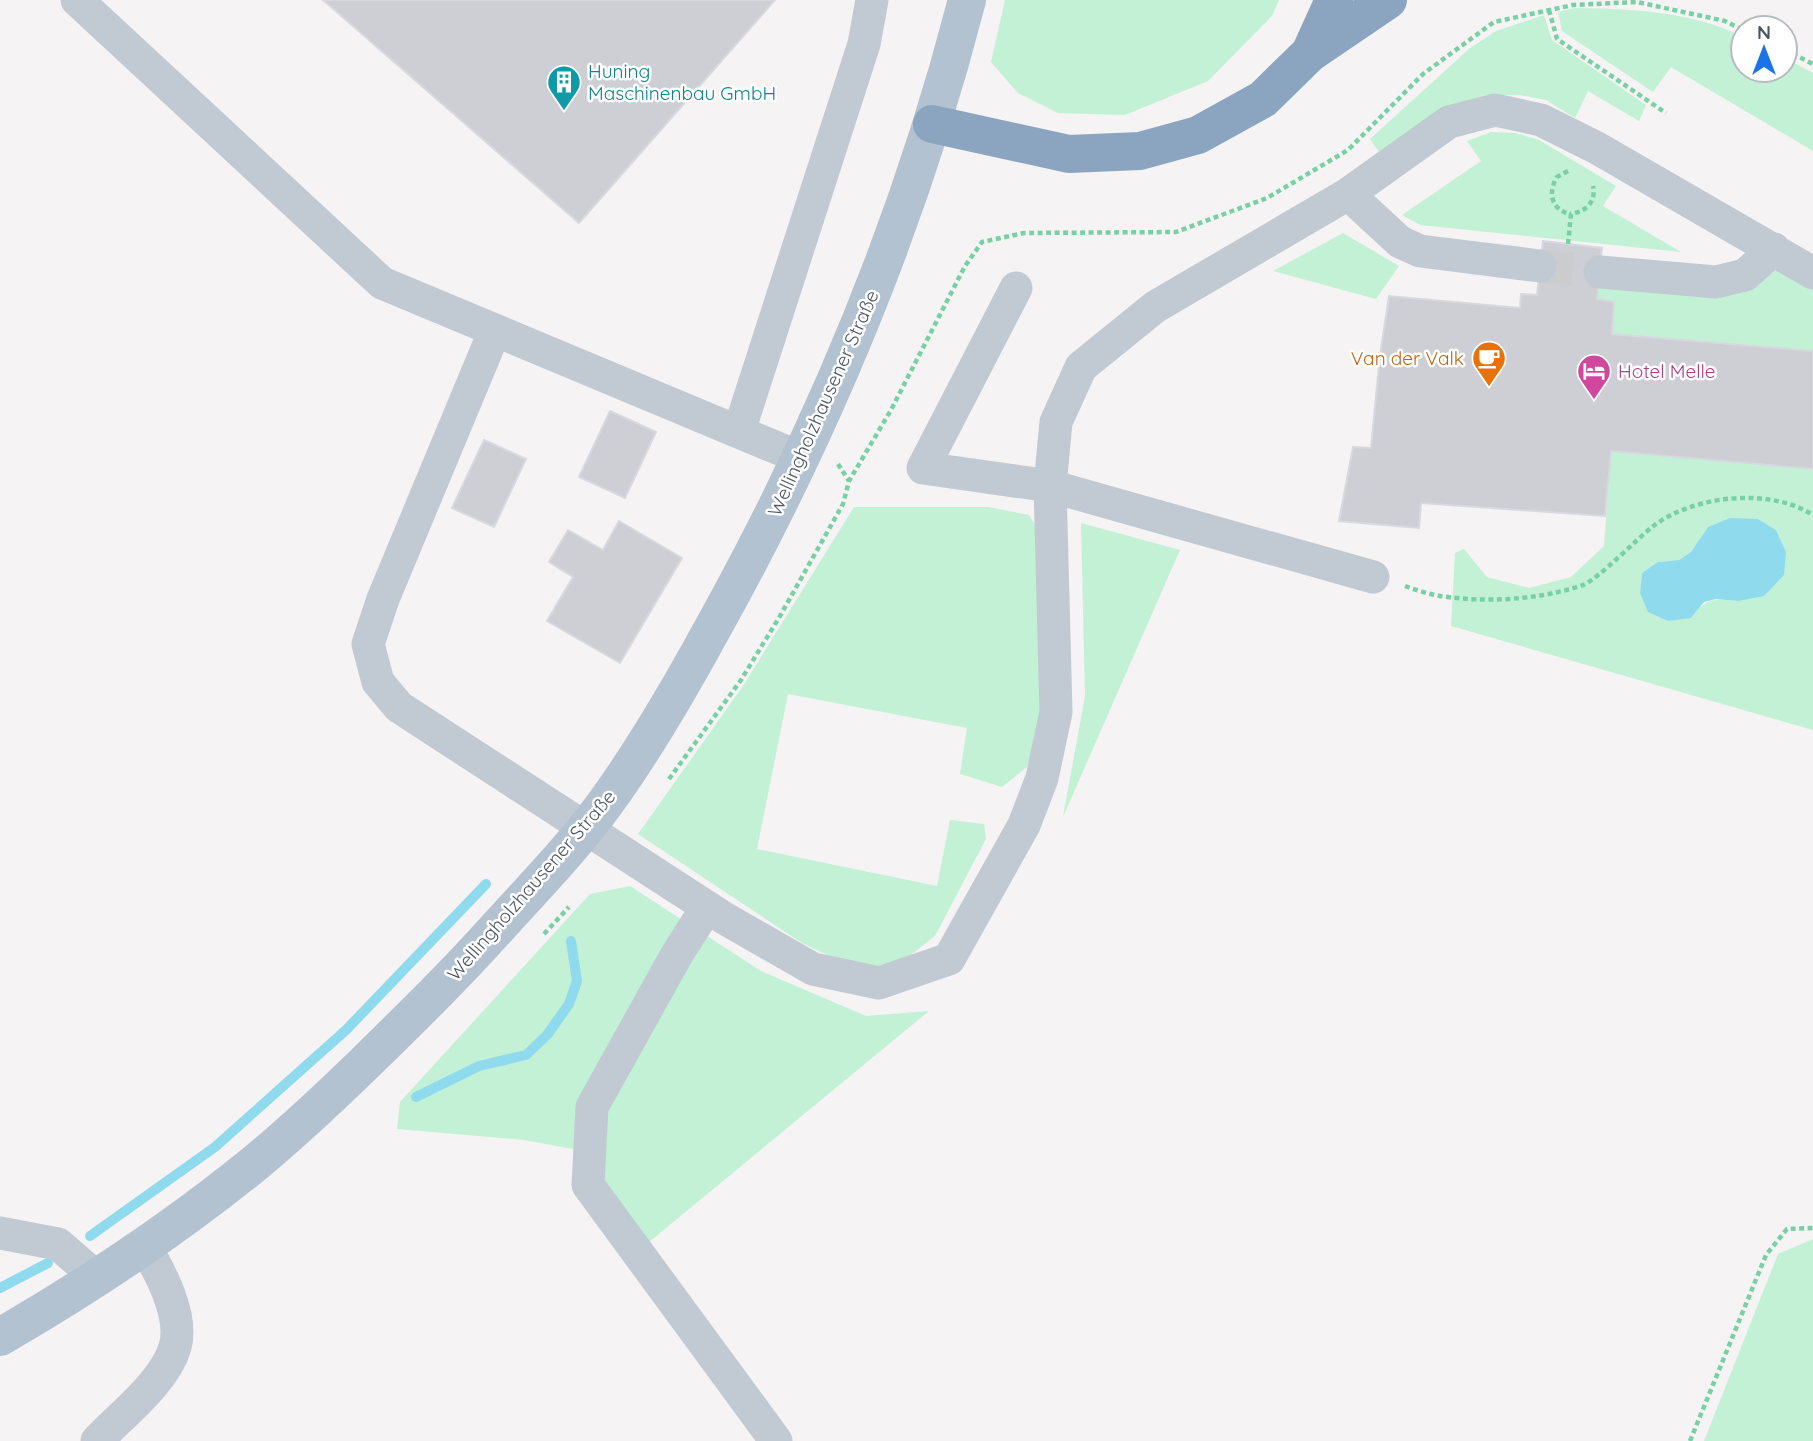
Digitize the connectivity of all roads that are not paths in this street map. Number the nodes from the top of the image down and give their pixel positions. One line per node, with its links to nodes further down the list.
1 (77, 0): 14 (street)
2 (872, 0): 15 (street)
3 (967, 0): 7 (main road, Wellingholzhausener Straße)
4 (1334, 0): 6 (highway)
5 (1388, 0): 6 (highway)
6 (1310, 53): 7 (highway)
7 (932, 124): 16 (main road, Wellingholzhausener Straße)
8 (1348, 194): 9 (street); 10 (street); 17 (street)
9 (1774, 250): 11 (street); 12 (street)
10 (1540, 266)
11 (1600, 272)
12 (1813, 273)
13 (1016, 288): 17 (street)
14 (495, 330): 15 (street); 19 (street)
15 (739, 431): 16 (street)
16 (801, 458): 19 (main road, Wellingholzhausener Straße)
17 (1050, 486): 18 (street); 20 (street)
18 (1373, 577)
19 (586, 827): 20 (street); 22 (main road, Wellingholzhausener Straße)
20 (707, 907): 26 (street)
21 (0, 1233): 23 (street)
22 (144, 1246): 23 (main road, Wellingholzhausener Straße); 25 (street)
23 (96, 1277): 24 (main road, Wellingholzhausener Straße)
24 (0, 1337)
25 (97, 1441)
26 (776, 1441)

